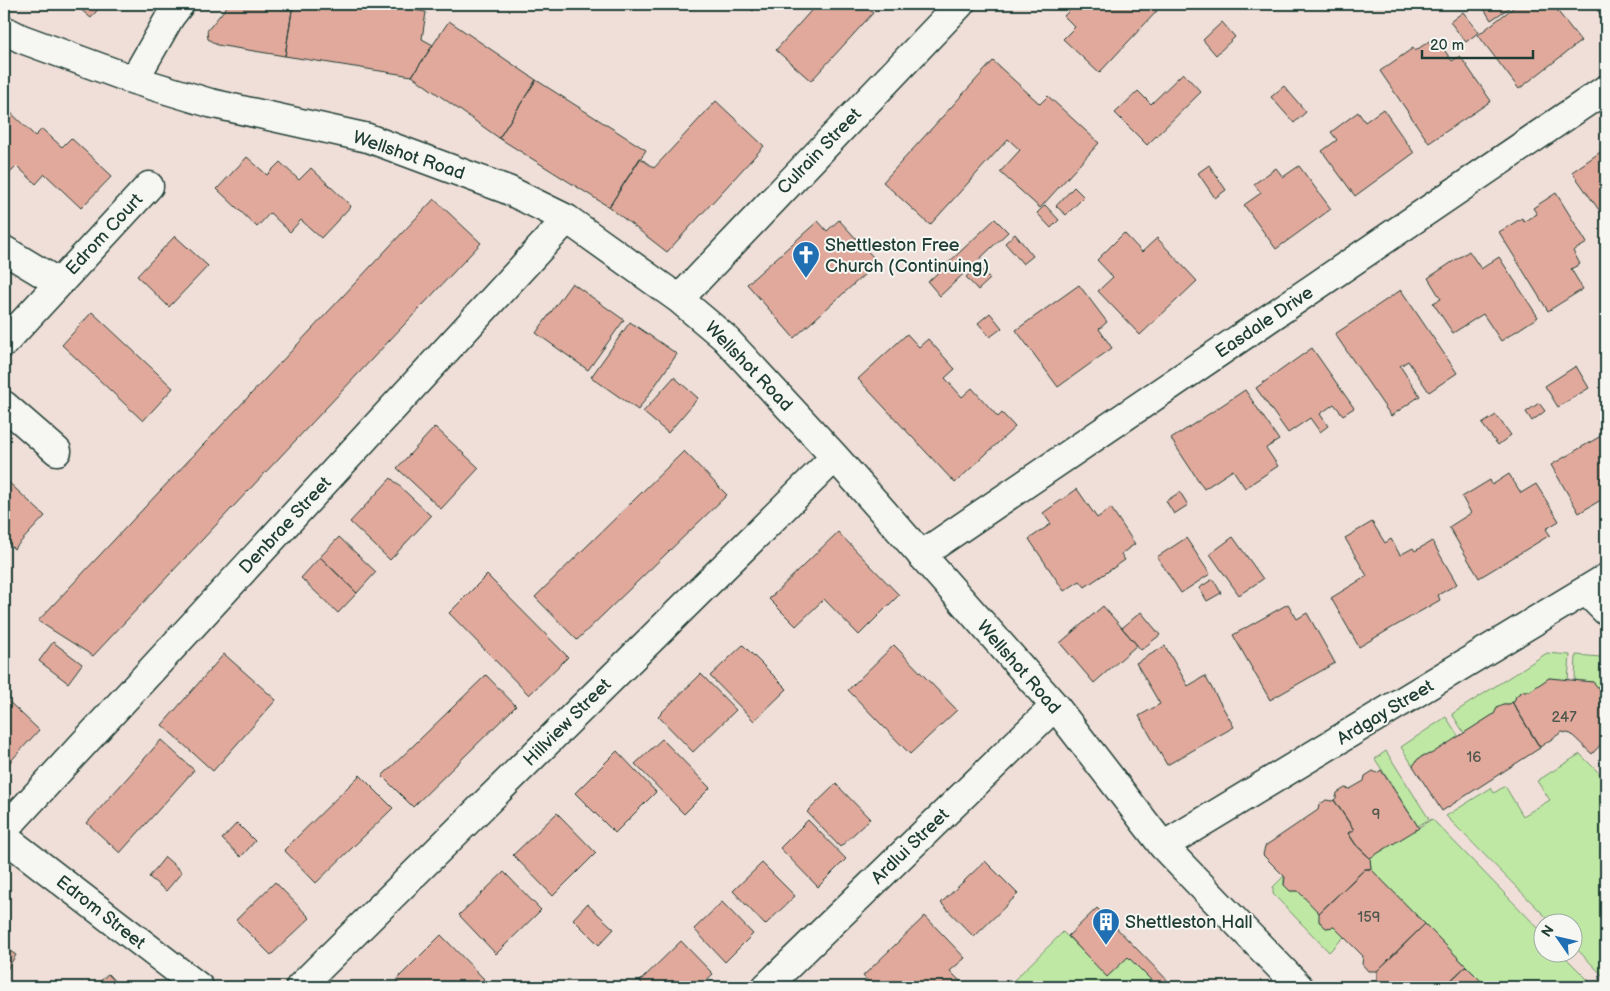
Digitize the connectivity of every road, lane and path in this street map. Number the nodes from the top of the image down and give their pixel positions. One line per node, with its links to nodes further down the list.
1 (180, 4): 4 (street)
2 (952, 6): 10 (street, Culrain Street)
3 (4, 30): 4 (street, Wellshot Road)
4 (134, 80): 7 (street, Wellshot Road)
5 (1606, 89): 15 (street, Easdale Drive)
6 (149, 186): 9 (street, Edrom Court)
7 (567, 219): 10 (street, Wellshot Road); 19 (street, Denbrae Street)
8 (4, 250): 9 (street, Edrom Court)
9 (59, 283): 11 (street, Edrom Court)
10 (679, 299): 14 (street, Wellshot Road)
11 (4, 343)
12 (4, 405): 13 (street)
13 (57, 451)
14 (835, 457): 15 (street, Wellshot Road); 23 (street, Hillview Street)
15 (921, 555): 18 (street, Wellshot Road)
16 (1596, 584): 17 (street); 21 (street, Ardgay Street)
17 (1606, 611)
18 (1055, 706): 21 (street, Wellshot Road); 24 (street, Ardlui Street)
19 (4, 830)
20 (4, 837): 22 (street, Edrom Street)
21 (1163, 846): 25 (street, Wellshot Road)
22 (199, 987)
23 (300, 987)
24 (766, 987)
25 (1299, 987)

